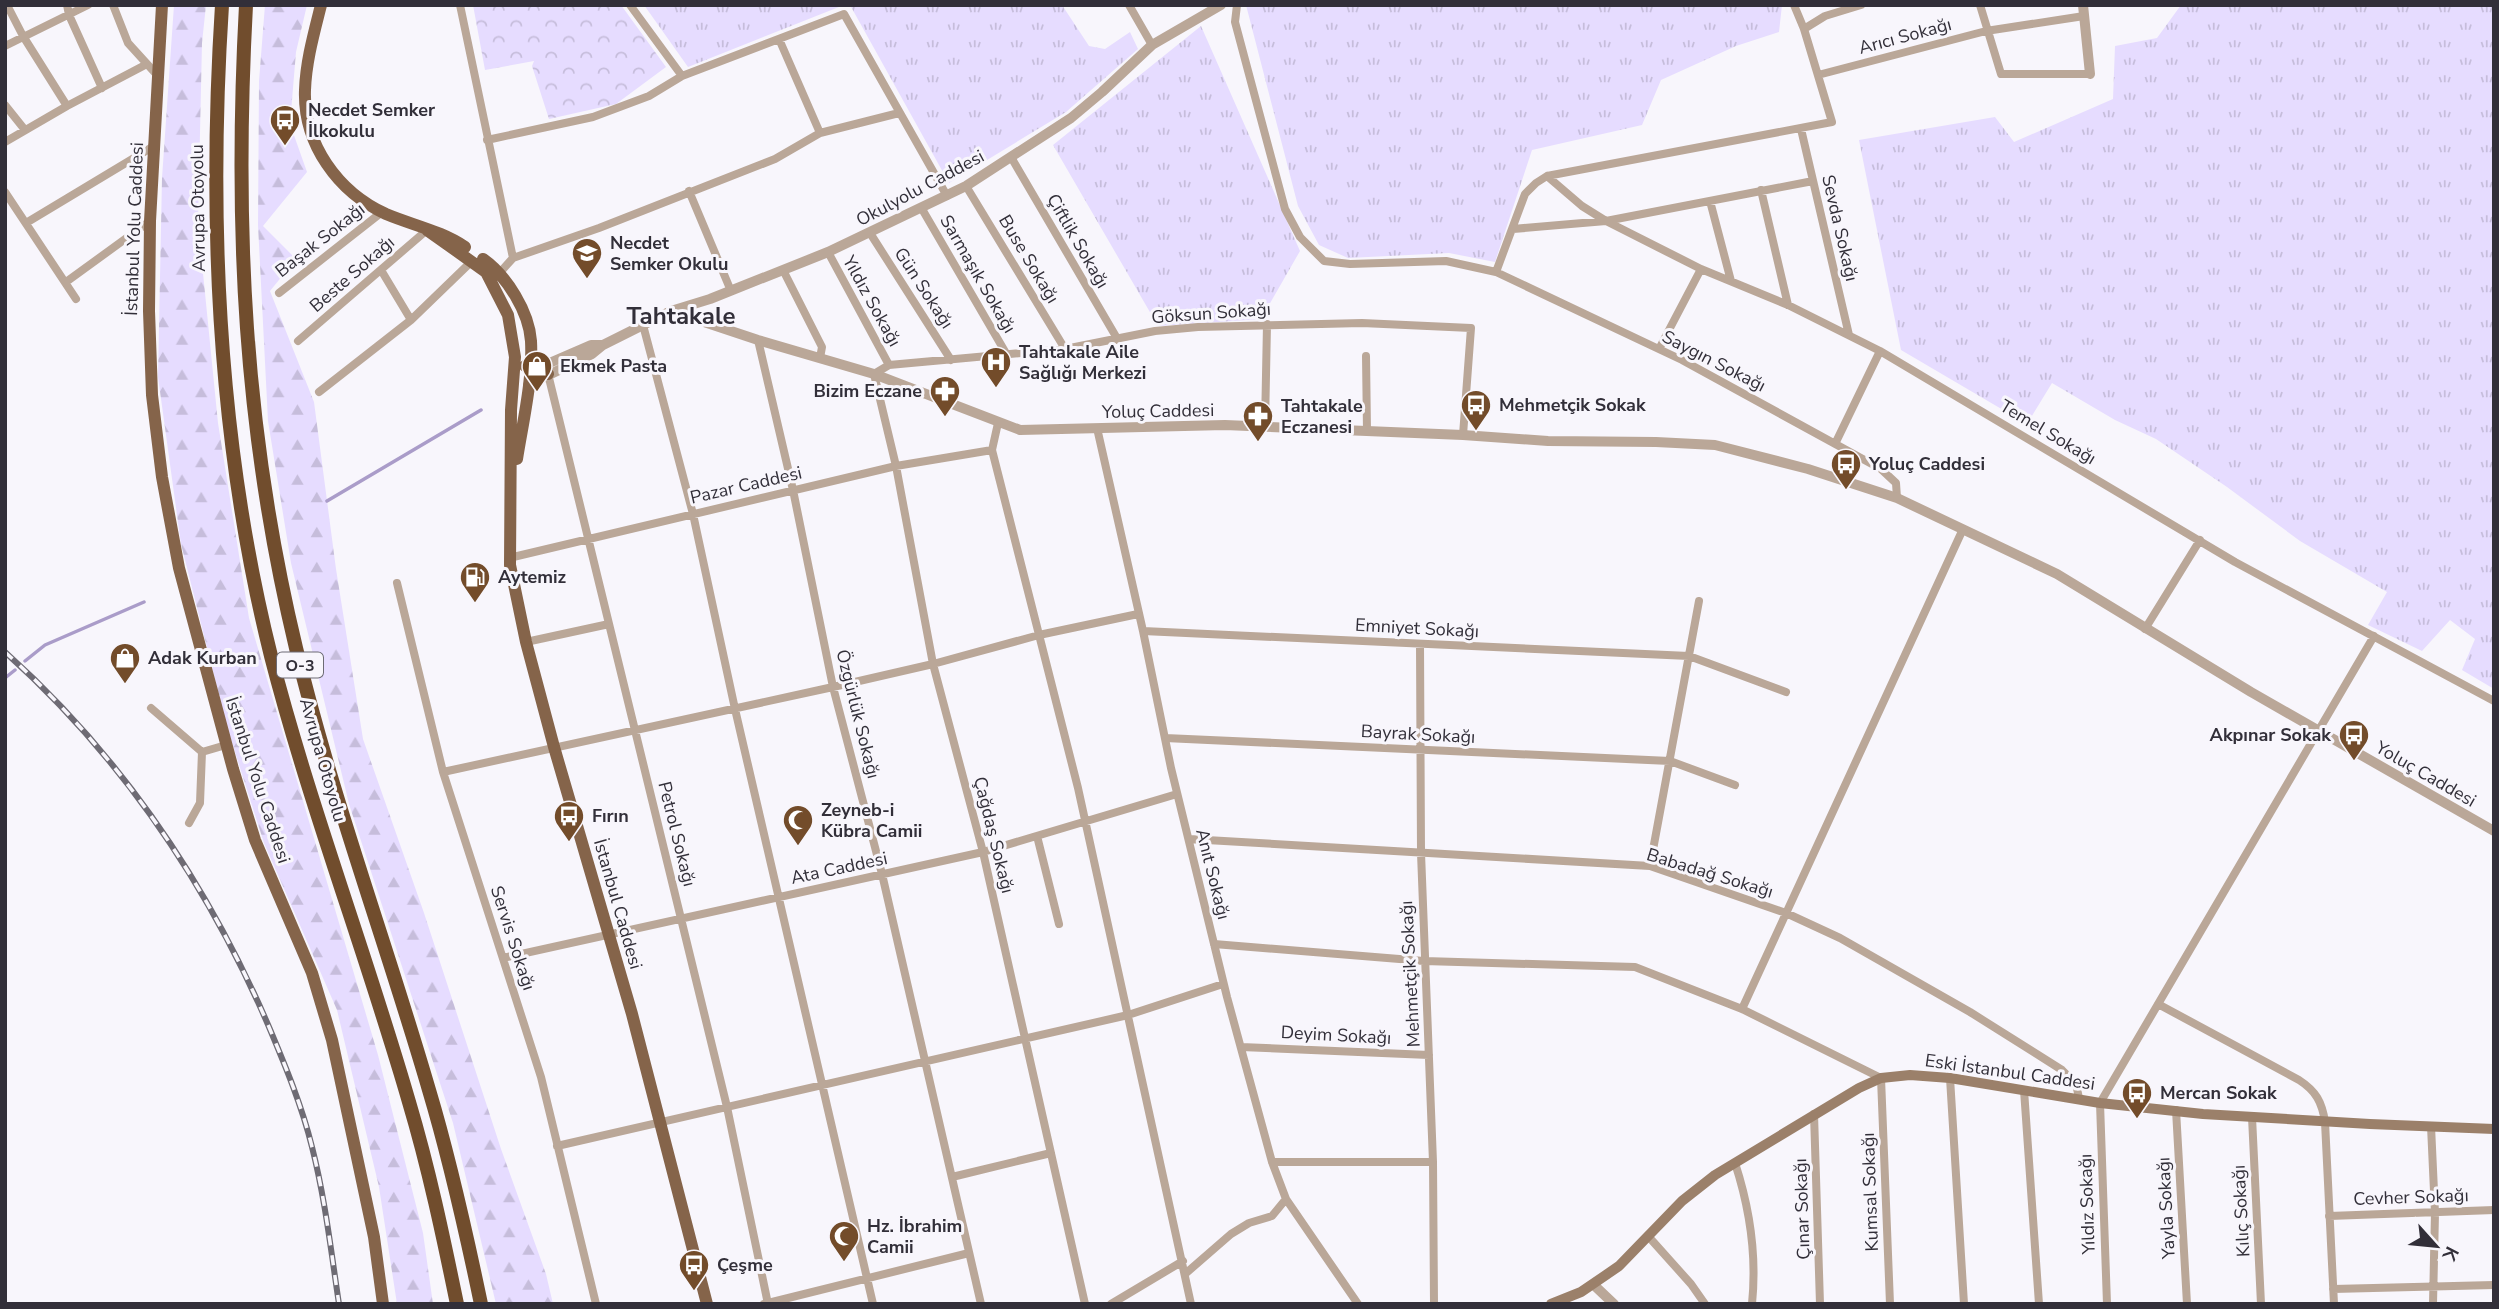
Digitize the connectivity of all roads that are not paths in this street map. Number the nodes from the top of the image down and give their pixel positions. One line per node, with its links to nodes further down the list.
1 (7, 5): 22 (street)
2 (67, 5): 19 (street)
3 (88, 5): 19 (street)
4 (113, 5): 26 (street)
5 (162, 5): 29 (main road, İstanbul Yolu Caddesi)
6 (222, 5): 199 (highway, Avrupa Otoyolu / O-3)
7 (246, 5): 200 (highway, Avrupa Otoyolu / O-3)
8 (321, 5): 51 (main road, İstanbul Caddesi)
9 (460, 5): 38 (street)
10 (630, 5): 30 (street)
11 (1129, 5): 24 (street)
12 (1221, 5): 17 (street, Okulyolu Caddesi)
13 (1237, 5): 64 (street, Saygın Sokağı)
14 (1794, 5): 20 (street)
15 (1861, 5): 20 (street)
16 (1980, 5): 21 (street)
17 (1208, 8): 24 (street, Okulyolu Caddesi)
18 (2084, 11): 21 (street, Arıcı Sokağı); 27 (street)
19 (69, 15): 22 (street); 31 (street)
20 (1804, 29): 28 (street)
21 (1986, 31): 27 (street); 28 (street, Arıcı Sokağı)
22 (23, 36): 25 (street); 33 (street)
23 (779, 39): 30 (street); 34 (street); 37 (street)
24 (1152, 45): 41 (street, Okulyolu Caddesi)
25 (5, 46)
26 (147, 64): 29 (street); 31 (street)
27 (2090, 74)
28 (1818, 75): 35 (street)
29 (158, 76): 40 (main road, İstanbul Yolu Caddesi)
30 (682, 76): 38 (street)
31 (102, 88): 33 (street)
32 (5, 105): 36 (street)
33 (67, 106): 36 (street)
34 (899, 113): 37 (street); 48 (street)
35 (1801, 129): 42 (street); 43 (street, Sevda Sokağı)
36 (25, 130): 39 (street)
37 (820, 133): 46 (street)
38 (487, 141): 59 (street)
39 (5, 142)
40 (154, 146): 52 (main road, İstanbul Yolu Caddesi); 54 (street)
41 (1011, 158): 44 (street, Okulyolu Caddesi); 79 (street, Çiftlik Sokağı)
42 (1547, 176): 53 (street, Temel Sokağı); 55 (street)
43 (1813, 181): 45 (street); 77 (street, Sevda Sokağı)
44 (966, 186): 48 (street, Okulyolu Caddesi); 82 (street, Buse Sokağı)
45 (1761, 190): 49 (street); 71 (street)
46 (689, 191): 59 (street); 68 (street)
47 (5, 192): 54 (street)
48 (947, 196): 50 (street, Okulyolu Caddesi)
49 (1710, 201): 53 (street); 66 (street)
50 (922, 209): 57 (street, Okulyolu Caddesi); 85 (street, Sarmaşık Sokağı)
51 (382, 212): 56 (main road, İstanbul Caddesi); 69 (street, Başak Sokağı)
52 (149, 221): 67 (street); 132 (main road, İstanbul Yolu Caddesi)
53 (1606, 221): 55 (street); 63 (street, Temel Sokağı)
54 (26, 223): 67 (street)
55 (1513, 229): 64 (street)
56 (427, 230): 60 (main road, İstanbul Caddesi); 61 (street, Beste Sokağı); 65 (main road, İstanbul Caddesi)
57 (870, 233): 58 (street, Okulyolu Caddesi); 88 (street, Gün Sokağı)
58 (828, 252): 62 (street, Okulyolu Caddesi); 89 (street, Yıldız Sokağı)
59 (513, 258): 65 (street)
60 (472, 261): 65 (main road, İstanbul Caddesi); 73 (street)
61 (381, 270): 73 (street); 80 (street, Beste Sokağı)
62 (783, 270): 68 (street, Okulyolu Caddesi); 87 (street)
63 (1701, 270): 66 (street, Temel Sokağı); 83 (street)
64 (1496, 272): 83 (street, Saygın Sokağı)
65 (495, 278): 76 (main road, İstanbul Caddesi); 90 (main road, İstanbul Caddesi)
66 (1731, 281): 71 (street, Temel Sokağı)
67 (66, 282): 70 (street)
68 (731, 291): 72 (street, Okulyolu Caddesi)
69 (279, 293)
70 (76, 299)
71 (1788, 305): 77 (street, Temel Sokağı)
72 (671, 312): 75 (street, Okulyolu Caddesi); 78 (street, Yoluç Caddesi)
73 (411, 320): 94 (street)
74 (1267, 324): 79 (street, Göksun Sokağı); 97 (street); 100 (street, Göksun Sokağı)
75 (643, 325): 81 (street, Okulyolu Caddesi); 107 (street)
76 (510, 327): 90 (main road); 95 (main road, İstanbul Caddesi)
77 (1849, 335): 84 (street, Temel Sokağı)
78 (758, 340): 87 (street, Yoluç Caddesi); 104 (street, Özgürlük Sokağı)
79 (1118, 340): 82 (street, Göksun Sokağı)
80 (298, 341)
81 (603, 345): 90 (street); 91 (street)
82 (1065, 349): 85 (street, Göksun Sokağı)
83 (1660, 349): 101 (street, Saygın Sokağı)
84 (1880, 351): 101 (street); 110 (street, Temel Sokağı)
85 (1007, 355): 88 (street, Göksun Sokağı)
86 (1366, 356): 99 (street)
87 (820, 358): 92 (street, Yoluç Caddesi)
88 (951, 359): 89 (street, Göksun Sokağı)
89 (889, 365): 92 (street, Göksun Sokağı)
90 (531, 371): 91 (main road); 93 (main road, İstanbul Caddesi); 95 (main road)
91 (548, 374): 93 (street); 109 (street, Petrol Sokağı)
92 (874, 374): 96 (street, Yoluç Caddesi); 103 (street, Çağdaş Sokağı)
93 (528, 385): 106 (main road, İstanbul Caddesi)
94 (319, 392)
95 (511, 410): 106 (main road, İstanbul Caddesi)
96 (998, 423): 98 (street, Yoluç Caddesi); 102 (street)
97 (1265, 426): 98 (street, Yoluç Caddesi); 99 (street, Yoluç Caddesi)
98 (1097, 428): 114 (street, Anıt Sokağı)
99 (1367, 431): 100 (street, Yoluç Caddesi)
100 (1463, 435): 105 (street, Yoluç Caddesi)
101 (1835, 444): 105 (street, Saygın Sokağı)
102 (992, 450): 103 (street, Pazar Caddesi); 118 (street)
103 (896, 466): 104 (street, Pazar Caddesi); 123 (street, Çağdaş Sokağı)
104 (793, 490): 107 (street, Pazar Caddesi); 124 (street, Özgürlük Sokağı)
105 (1897, 498): 108 (street, Yoluç Caddesi)
106 (510, 512): 111 (main road, İstanbul Caddesi)
107 (693, 514): 109 (street, Pazar Caddesi); 128 (street)
108 (1963, 529): 116 (street, Yoluç Caddesi); 150 (street)
109 (589, 538): 111 (street, Pazar Caddesi); 115 (street, Petrol Sokağı)
110 (2200, 540): 116 (street); 119 (street, Temel Sokağı)
111 (509, 558): 120 (main road, İstanbul Caddesi)
112 (397, 583): 137 (street, Servis Sokağı)
113 (1699, 601): 122 (street)
114 (1138, 614): 117 (street, Anıt Sokağı); 118 (street)
115 (609, 624): 120 (street); 129 (street, Petrol Sokağı)
116 (2146, 629): 130 (street, Yoluç Caddesi)
117 (1143, 631): 121 (street, Emniyet Sokağı); 131 (street, Anıt Sokağı)
118 (1039, 635): 123 (street); 140 (street)
119 (2374, 636): 126 (street); 130 (street)
120 (526, 642): 133 (main road, İstanbul Caddesi)
121 (1420, 644): 122 (street, Emniyet Sokağı); 134 (street, Mehmetçik Sokağı)
122 (1689, 656): 125 (street, Emniyet Sokağı); 136 (street)
123 (933, 664): 124 (street); 145 (street, Çağdaş Sokağı)
124 (833, 687): 128 (street); 148 (street, Özgürlük Sokağı)
125 (1786, 692)
126 (2494, 701)
127 (151, 708): 135 (street)
128 (735, 709): 129 (street); 149 (street)
129 (634, 729): 133 (street); 151 (street, Petrol Sokağı)
130 (2320, 730): 142 (street, Yoluç Caddesi); 158 (street)
131 (1165, 738): 134 (street, Bayrak Sokağı); 139 (street, Anıt Sokağı)
132 (226, 745): 135 (street); 198 (main road, İstanbul Yolu Caddesi)
133 (554, 747): 137 (street); 153 (main road, İstanbul Caddesi)
134 (1421, 750): 136 (street, Bayrak Sokağı); 146 (street, Mehmetçik Sokağı)
135 (202, 752): 141 (street)
136 (1670, 761): 138 (street, Bayrak Sokağı); 147 (street)
137 (443, 772): 155 (street, Servis Sokağı)
138 (1735, 785)
139 (1177, 794): 140 (street, Ata Caddesi); 144 (street, Anıt Sokağı)
140 (1086, 821): 143 (street, Ata Caddesi); 160 (street)
141 (189, 823)
142 (2494, 831)
143 (1037, 836): 145 (street, Ata Caddesi); 152 (street)
144 (1189, 839): 146 (street, Babadağ Sokağı); 154 (street, Anıt Sokağı)
145 (983, 852): 148 (street, Ata Caddesi); 161 (street, Çağdaş Sokağı)
146 (1420, 853): 147 (street, Babadağ Sokağı); 156 (street, Mehmetçik Sokağı)
147 (1650, 866): 150 (street, Babadağ Sokağı)
148 (882, 874): 149 (street, Ata Caddesi); 164 (street, Özgürlük Sokağı)
149 (780, 897): 151 (street, Ata Caddesi); 167 (street)
150 (1786, 913): 159 (street); 169 (street, Babadağ Sokağı)
151 (682, 919): 153 (street, Ata Caddesi); 171 (street, Petrol Sokağı)
152 (1059, 924)
153 (608, 935): 155 (street, Ata Caddesi); 175 (main road, İstanbul Caddesi)
154 (1214, 944): 156 (street); 157 (street, Anıt Sokağı)
155 (503, 958): 179 (street, Servis Sokağı)
156 (1424, 961): 159 (street); 163 (street, Mehmetçik Sokağı)
157 (1223, 984): 160 (street); 162 (street, Anıt Sokağı)
158 (2158, 1004): 170 (street); 176 (street)
159 (1742, 1009): 165 (street)
160 (1128, 1015): 161 (street); 191 (street)
161 (1025, 1039): 164 (street); 180 (street, Çağdaş Sokağı)
162 (1241, 1046): 163 (street, Deyim Sokağı); 181 (street, Anıt Sokağı)
163 (1429, 1055): 182 (street, Mehmetçik Sokağı)
164 (925, 1062): 167 (street); 184 (street, Özgürlük Sokağı)
165 (1881, 1078): 166 (main road, Eski İstanbul Caddesi); 173 (main road, Eski İstanbul Caddesi); 216 (street, Kumsal Sokağı)
166 (1950, 1078): 168 (main road, Eski İstanbul Caddesi); 217 (street)
167 (823, 1085): 171 (street); 193 (street)
168 (2024, 1090): 169 (main road, Eski İstanbul Caddesi); 218 (street)
169 (2079, 1098): 170 (main road, Eski İstanbul Caddesi)
170 (2100, 1103): 172 (main road, Eski İstanbul Caddesi); 219 (street, Yıldız Sokağı)
171 (727, 1107): 175 (street); 203 (street, Petrol Sokağı)
172 (2176, 1110): 174 (main road, Eski İstanbul Caddesi); 220 (street, Yayla Sokağı)
173 (1814, 1114): 183 (main road, Eski İstanbul Caddesi); 215 (street, Çınar Sokağı)
174 (2252, 1117): 176 (main road, Eski İstanbul Caddesi); 221 (street, Kılıç Sokağı)
175 (661, 1122): 179 (street); 202 (main road, İstanbul Caddesi)
176 (2325, 1122): 177 (main road, Eski İstanbul Caddesi); 188 (street)
177 (2431, 1126): 178 (main road, Eski İstanbul Caddesi); 187 (street)
178 (2494, 1129)
179 (557, 1146): 201 (street, Servis Sokağı)
180 (1051, 1153): 184 (street); 206 (street, Çağdaş Sokağı)
181 (1272, 1162): 182 (street); 185 (street, Anıt Sokağı)
182 (1433, 1162): 210 (street, Mehmetçik Sokağı)
183 (1735, 1163): 189 (main road, Eski İstanbul Caddesi); 214 (street)
184 (952, 1177): 190 (street, Özgürlük Sokağı)
185 (1286, 1199): 192 (street); 209 (street, Anıt Sokağı)
186 (2494, 1210): 187 (street, Cevher Sokağı)
187 (2435, 1213): 188 (street, Cevher Sokağı); 196 (street)
188 (2329, 1216): 197 (street)
189 (1648, 1236): 194 (main road, Eski İstanbul Caddesi); 213 (street)
190 (969, 1253): 193 (street); 205 (street, Özgürlük Sokağı)
191 (1183, 1261): 192 (street); 207 (street)
192 (1185, 1274): 208 (street)
193 (867, 1277): 203 (street); 204 (street)
194 (1594, 1285): 211 (main road, Eski İstanbul Caddesi); 212 (street)
195 (2494, 1285): 196 (street)
196 (2432, 1286): 197 (street); 223 (street)
197 (2333, 1289): 222 (street)
198 (383, 1304)
199 (457, 1304)
200 (481, 1304)
201 (596, 1304)
202 (707, 1304)
203 (767, 1304)
204 (873, 1304)
205 (981, 1304)
206 (1085, 1304)
207 (1111, 1304)
208 (1191, 1304)
209 (1358, 1304)
210 (1434, 1304)
211 (1551, 1304)
212 (1614, 1304)
213 (1705, 1304)
214 (1752, 1304)
215 (1820, 1304)
216 (1890, 1304)
217 (1964, 1304)
218 (2039, 1304)
219 (2106, 1304)
220 (2187, 1304)
221 (2261, 1304)
222 (2334, 1304)
223 (2433, 1304)

